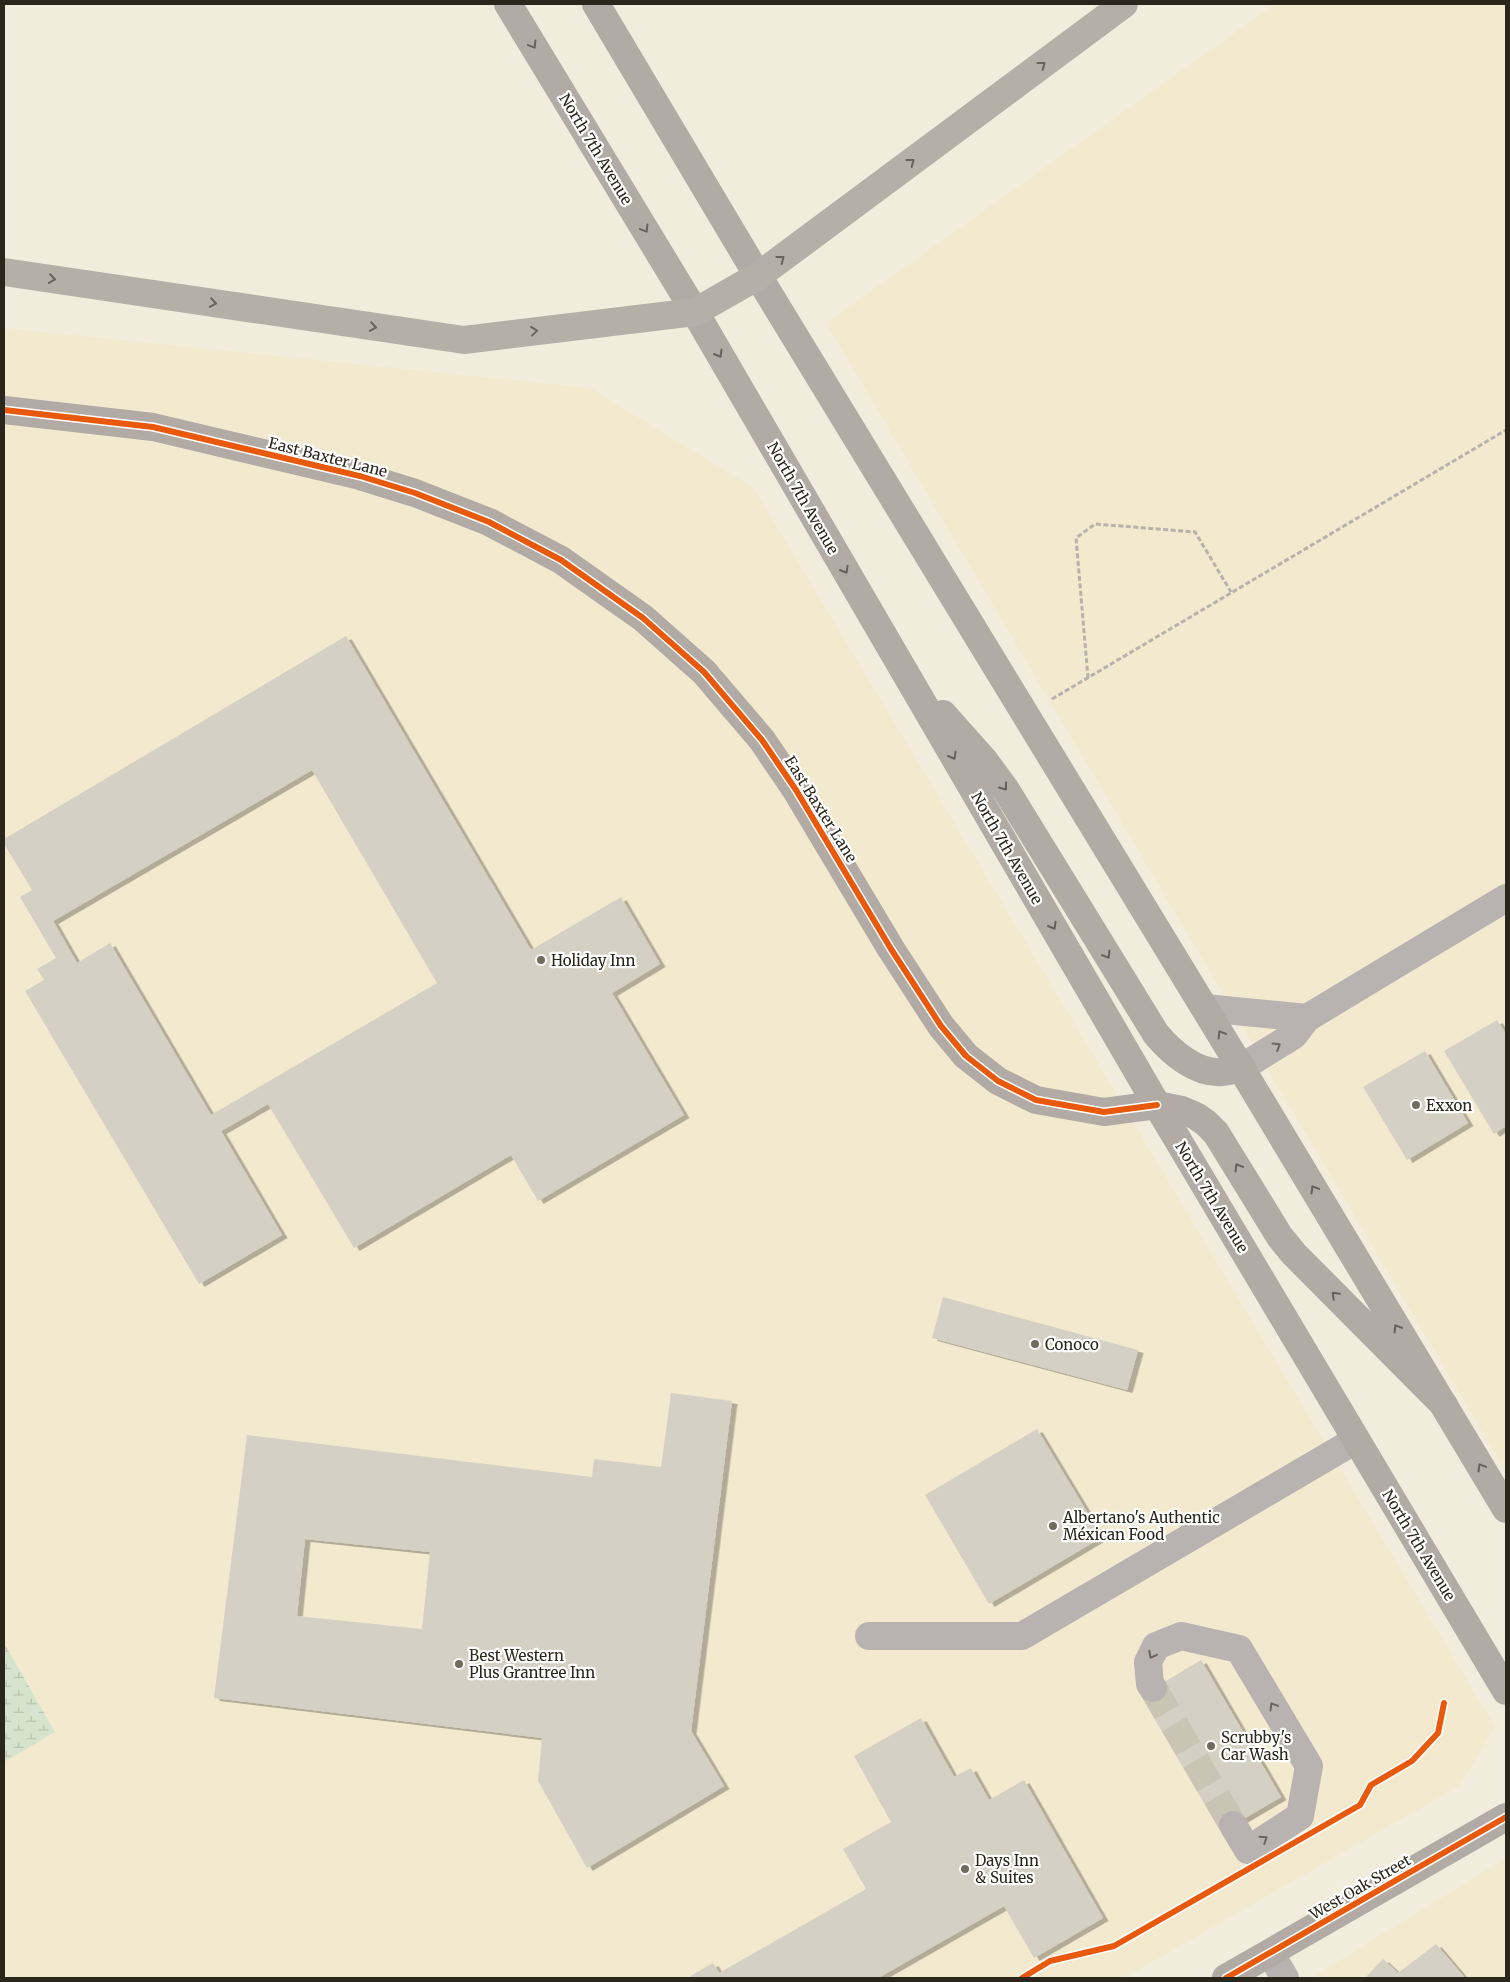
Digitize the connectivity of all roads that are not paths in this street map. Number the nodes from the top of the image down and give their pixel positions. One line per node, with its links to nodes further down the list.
1 (508, 4): 6 (main road, North 7th Avenue, one-way to 6)
2 (596, 4): 5 (main road)
3 (1124, 4): 5 (highway, one-way to 3)
4 (4, 272): 6 (highway, one-way to 6)
5 (758, 276): 6 (highway); 10 (main road)
6 (694, 312): 8 (main road, North 7th Avenue, one-way to 8)
7 (4, 410): 13 (main road, East Baxter Lane)
8 (903, 670): 12 (main road, one-way to 12); 13 (main road, North 7th Avenue, one-way to 13)
9 (1506, 898): 11 (lane)
10 (1204, 1008): 11 (lane); 12 (main road, one-way to 10)
11 (1307, 1018): 12 (lane, one-way to 11)
12 (1241, 1068): 14 (main road, one-way to 12)
13 (1157, 1105): 14 (main road, East Baxter Lane, one-way to 13); 15 (main road, North 7th Avenue)
14 (1444, 1405): 16 (main road, one-way to 14)
15 (1356, 1440): 17 (lane); 19 (main road, North 7th Avenue)
16 (1506, 1509)
17 (869, 1636)
18 (1153, 1688): 21 (lane, one-way to 18)
19 (1506, 1691)
20 (1506, 1816): 22 (main road, West Oak Street)
21 (1233, 1825)
22 (1270, 1953): 23 (main road, West Oak Street); 24 (lane)
23 (1226, 1978)
24 (1285, 1978)

